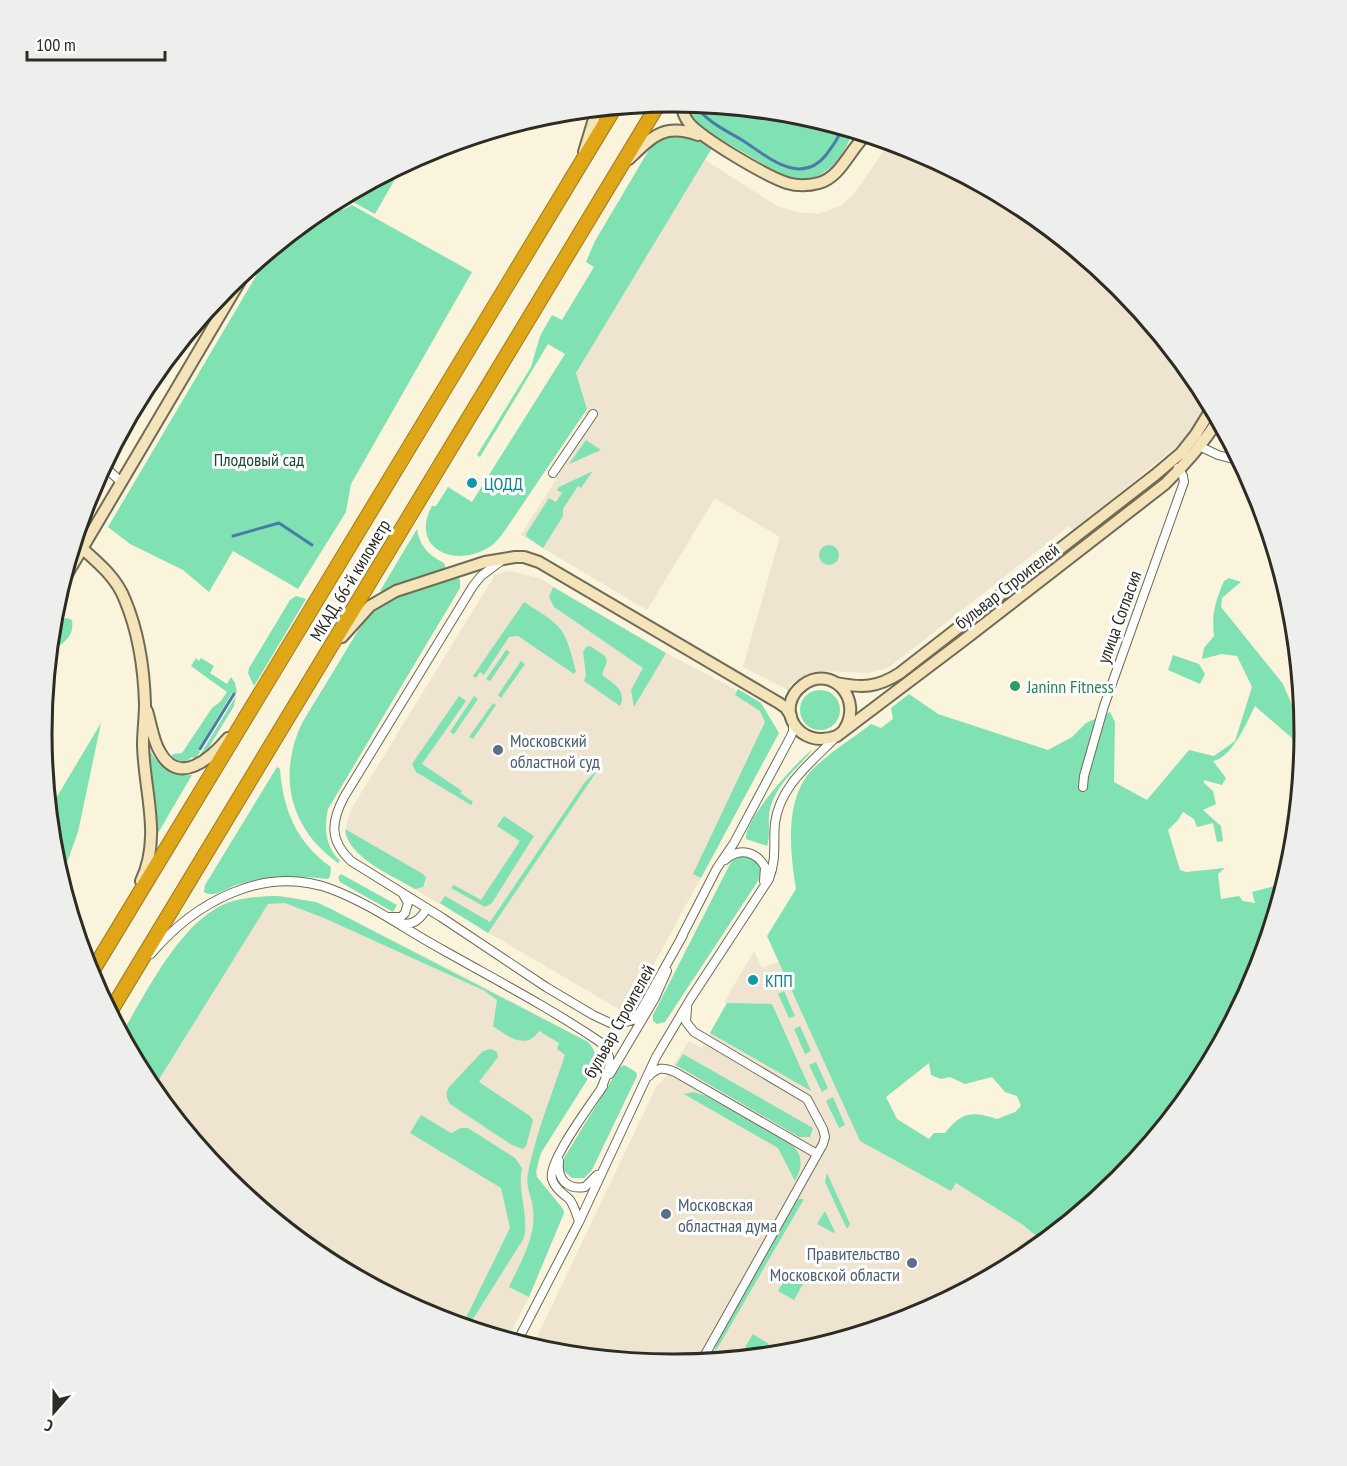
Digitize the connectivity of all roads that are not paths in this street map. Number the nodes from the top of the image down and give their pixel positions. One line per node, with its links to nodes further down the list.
1 (683, 112): 5 (street)
2 (653, 113): 10 (highway, МКАД, 66-й километр)
3 (610, 115): 9 (highway, МКАД, 66-й километр)
4 (595, 117): 9 (street)
5 (711, 140): 8 (street); 10 (street)
6 (856, 140): 8 (street)
7 (860, 141): 8 (street)
8 (853, 148)
9 (580, 165): 28 (highway, МКАД, 66-й километр)
10 (620, 168): 25 (highway, МКАД, 66-й километр)
11 (229, 299): 21 (street)
12 (593, 414): 20 (street)
13 (1207, 416): 17 (street, бульвар Строителей)
14 (1213, 427): 15 (street, бульвар Строителей)
15 (1201, 447): 16 (street); 18 (street, бульвар Строителей)
16 (1230, 458)
17 (1170, 462): 18 (street); 26 (street, бульвар Строителей)
18 (1179, 470): 30 (street, бульвар Строителей); 31 (street, улица Согласия)
19 (111, 472): 21 (street)
20 (553, 473)
21 (121, 482): 22 (street)
22 (84, 536)
23 (81, 548): 27 (street)
24 (506, 558): 25 (street); 29 (street); 33 (street)
25 (316, 670): 41 (highway, МКАД, 66-й километр)
26 (835, 683): 29 (street, бульвар Строителей); 30 (street)
27 (145, 702): 28 (street); 38 (street)
28 (246, 718): 38 (highway, МКАД, 66-й километр)
29 (792, 719): 30 (street); 32 (street, бульвар Строителей)
30 (840, 733): 34 (street, бульвар Строителей)
31 (1083, 787)
32 (717, 868): 34 (street, бульвар Строителей); 39 (street, бульвар Строителей)
33 (402, 892): 35 (street); 36 (street)
34 (760, 894): 42 (street, бульвар Строителей)
35 (427, 908): 37 (street); 39 (street)
36 (387, 917): 37 (street); 41 (street)
37 (395, 922): 45 (street)
38 (117, 931): 40 (highway, МКАД, 66-й километр)
39 (683, 935): 45 (street, бульвар Строителей)
40 (97, 964)
41 (129, 980): 43 (highway, МКАД, 66-й километр)
42 (691, 998): 44 (street, бульвар Строителей); 47 (street)
43 (115, 1004)
44 (644, 1083): 47 (street); 48 (street, бульвар Строителей)
45 (601, 1089): 46 (street, бульвар Строителей)
46 (559, 1154): 48 (street, бульвар Строителей); 49 (street, бульвар Строителей)
47 (817, 1154): 51 (street)
48 (603, 1169): 49 (street, бульвар Строителей)
49 (579, 1222): 50 (street, бульвар Строителей)
50 (521, 1335)
51 (706, 1353)

